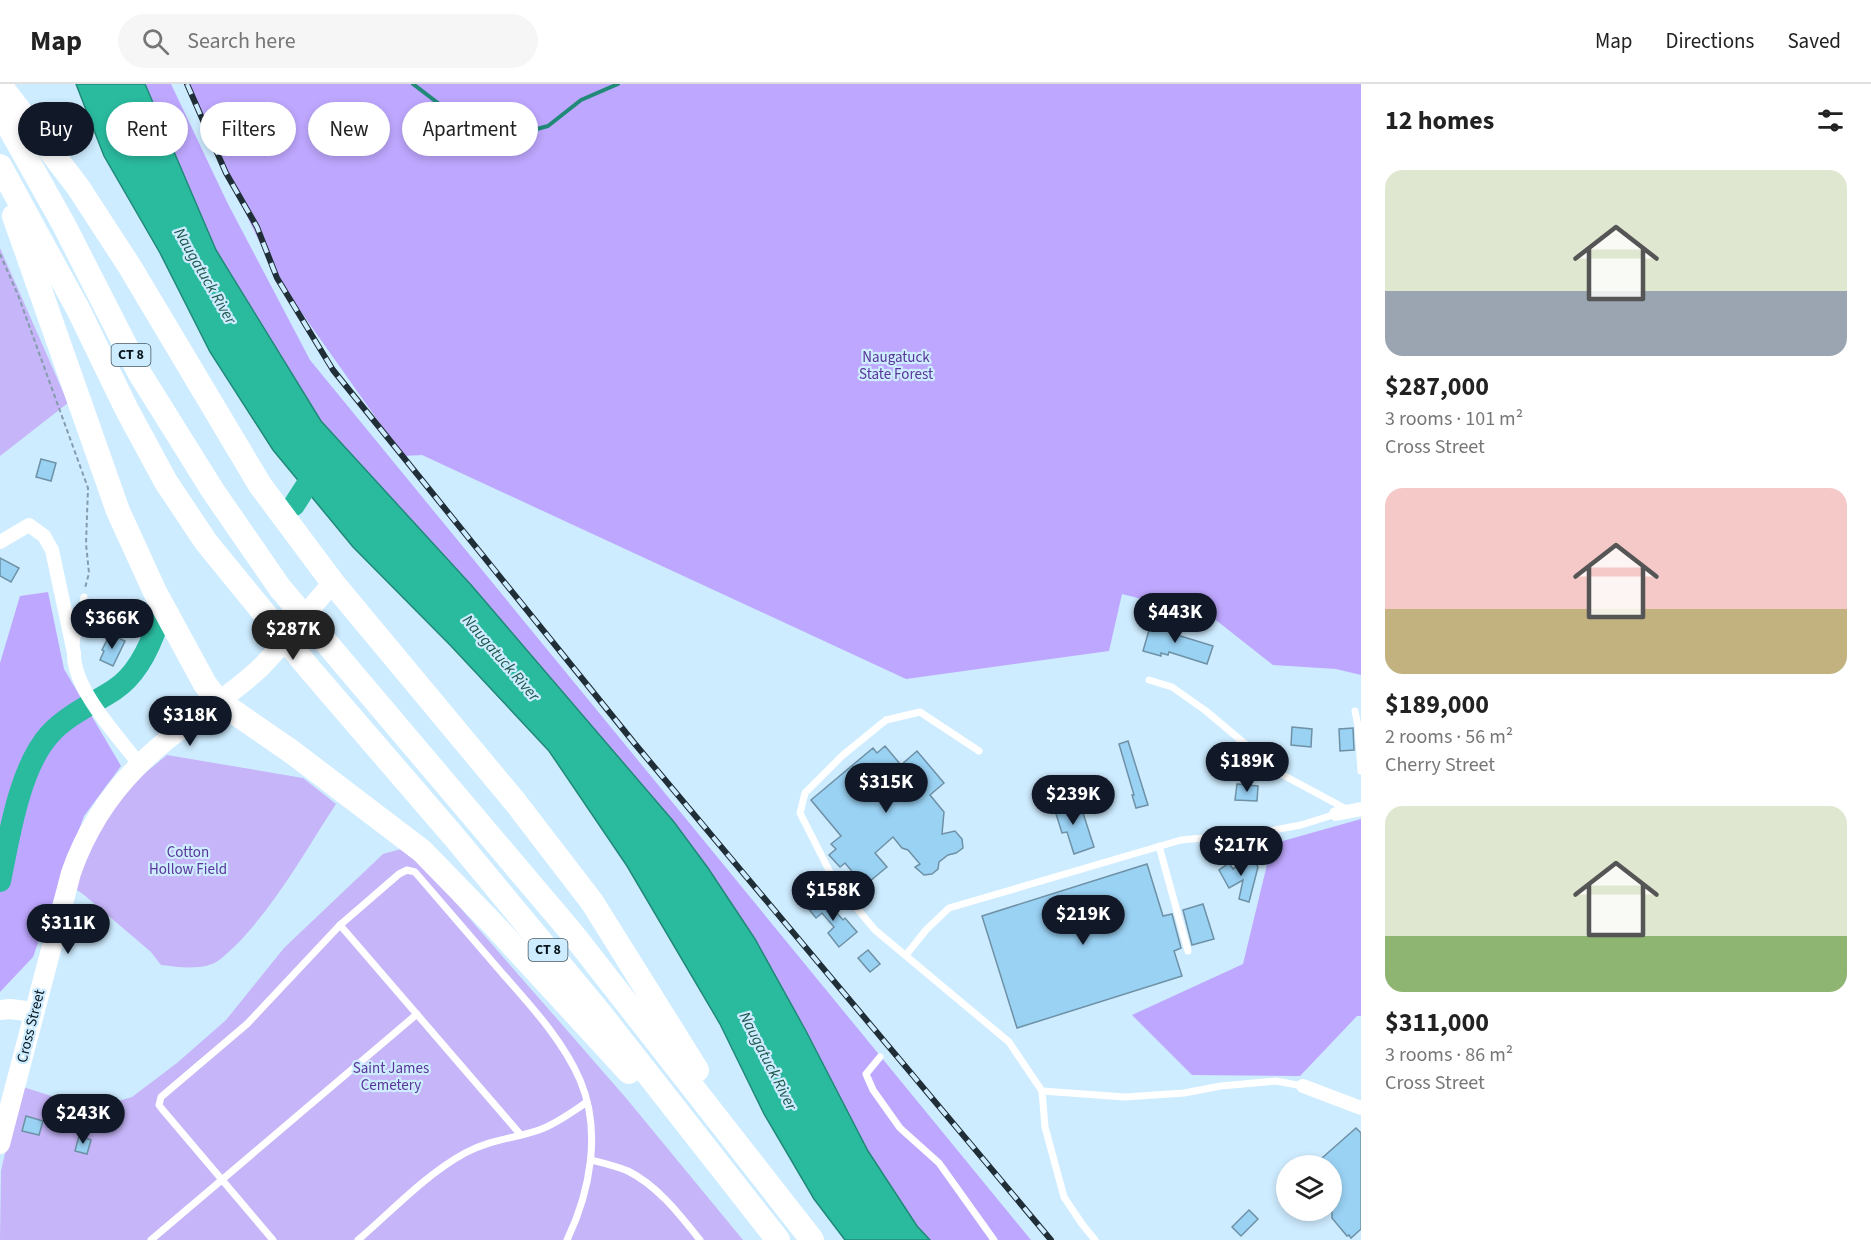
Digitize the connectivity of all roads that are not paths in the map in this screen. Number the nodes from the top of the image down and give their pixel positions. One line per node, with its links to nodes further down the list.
1 (0, 86): 6 (highway)
2 (0, 111): 31 (highway, CT 8)
3 (0, 166): 33 (highway, CT 8)
4 (0, 185): 10 (highway)
5 (0, 542): 8 (street)
6 (333, 582): 10 (street, Cross Street); 31 (highway)
7 (84, 597): 8 (lane)
8 (74, 653): 13 (street)
9 (1149, 680): 15 (lane)
10 (218, 702): 13 (street, Cross Street); 33 (highway)
11 (1355, 711): 14 (lane)
12 (979, 752): 19 (lane)
13 (139, 764): 21 (street, Cross Street)
14 (1361, 771)
15 (1349, 811): 16 (lane)
16 (1159, 846): 18 (lane); 19 (lane)
17 (340, 925): 22 (lane); 26 (lane); 32 (lane)
18 (1188, 951)
19 (906, 955): 25 (lane)
20 (0, 1010): 21 (street)
21 (34, 1012): 29 (street, Cross Street)
22 (417, 1014): 28 (lane); 32 (lane)
23 (880, 1057): 41 (lane)
24 (1302, 1086): 25 (lane); 27 (street)
25 (1041, 1090): 42 (lane)
26 (587, 1102): 28 (lane); 30 (lane)
27 (1361, 1108)
28 (520, 1134): 36 (lane)
29 (0, 1144)
30 (591, 1160): 37 (lane); 38 (lane)
31 (765, 1179): 40 (highway, CT 8)
32 (222, 1180): 34 (lane); 35 (lane)
33 (752, 1206): 39 (highway, CT 8)
34 (152, 1240)
35 (273, 1240)
36 (358, 1240)
37 (567, 1240)
38 (700, 1240)
39 (778, 1240)
40 (812, 1240)
41 (994, 1240)
42 (1095, 1240)

